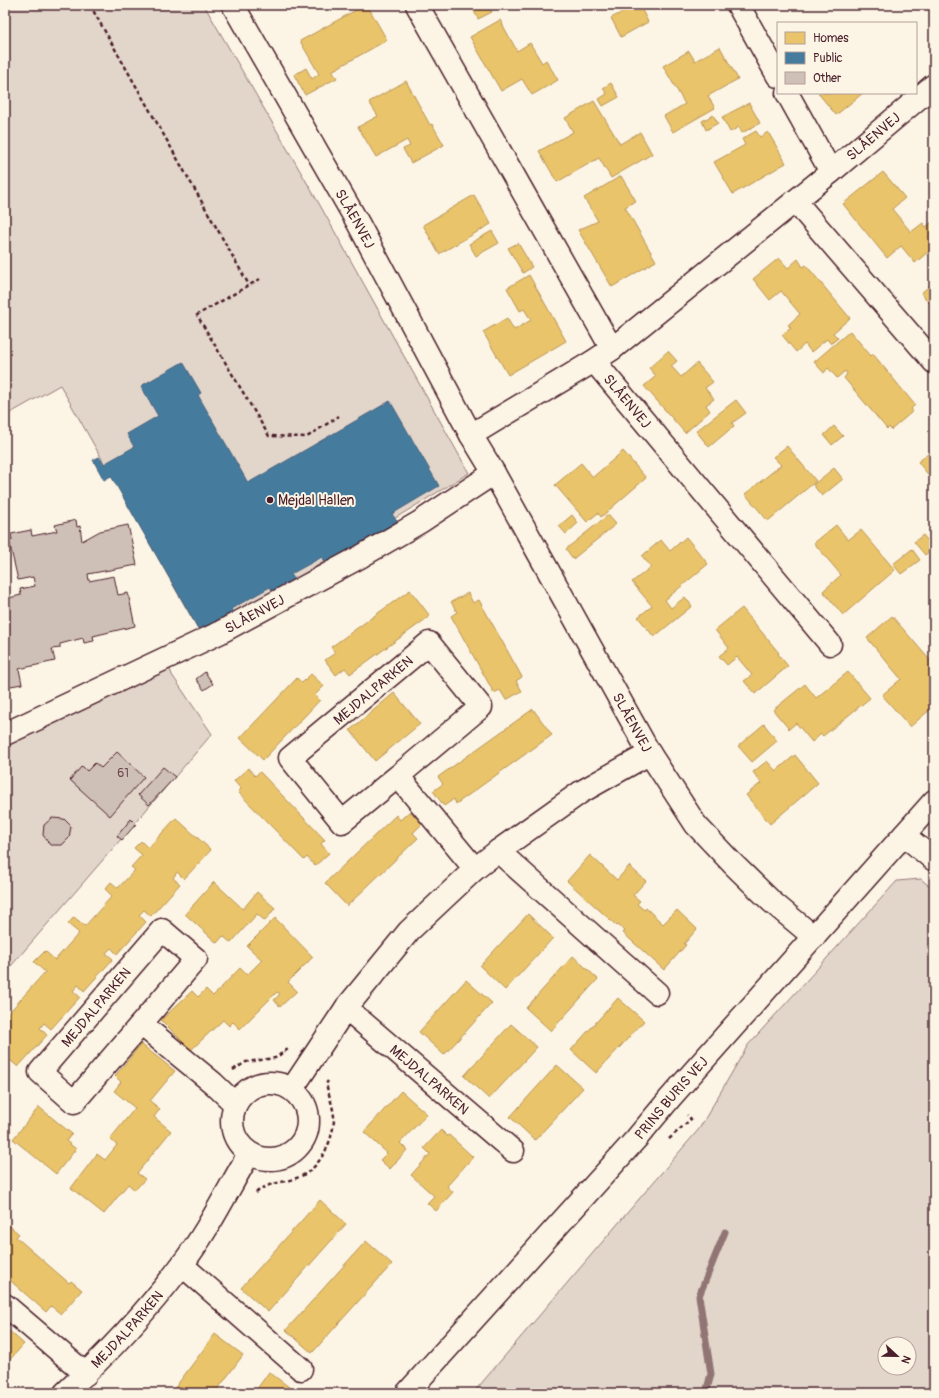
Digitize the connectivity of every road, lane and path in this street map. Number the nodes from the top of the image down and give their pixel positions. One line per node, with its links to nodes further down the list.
1 (90, 5): 11 (path)
2 (233, 5): 16 (street, SLÅENVEJ)
3 (417, 5): 12 (street)
4 (738, 5): 5 (street)
5 (777, 74)
6 (934, 85): 8 (street, SLÅENVEJ)
7 (788, 94): 8 (street, SLÅENVEJ)
8 (831, 172): 9 (street, SLÅENVEJ)
9 (795, 201): 12 (street, SLÅENVEJ); 14 (street)
10 (260, 279): 11 (path)
11 (249, 285): 15 (path)
12 (612, 348): 13 (street, SLÅENVEJ)
13 (594, 361): 16 (street, SLÅENVEJ); 18 (street, SLÅENVEJ)
14 (934, 362)
15 (339, 416)
16 (471, 435): 17 (street, SLÅENVEJ)
17 (494, 473): 19 (street, SLÅENVEJ); 20 (street, SLÅENVEJ)
18 (830, 644)
19 (5, 734)
20 (650, 754): 24 (street); 27 (street, SLÅENVEJ)
21 (398, 776): 21 (street, MEJDALPARKEN); 26 (street)
22 (934, 801): 23 (street, PRINS BURIS VEJ)
23 (904, 835): 25 (street); 27 (street, PRINS BURIS VEJ)
24 (498, 851): 26 (street); 28 (street)
25 (934, 860)
26 (474, 869): 29 (street)
27 (814, 937): 44 (street, PRINS BURIS VEJ)
28 (657, 994)
29 (346, 1008): 34 (street); 36 (street, MEJDALPARKEN)
30 (141, 1024): 30 (street, MEJDALPARKEN); 33 (street)
31 (291, 1045): 33 (path)
32 (329, 1075): 38 (path)
33 (213, 1083): 35 (street)
34 (292, 1089): 35 (street); 37 (street)
35 (235, 1104): 37 (street)
36 (513, 1151)
37 (249, 1154): 39 (street, MEJDALPARKEN)
38 (253, 1198)
39 (182, 1265): 41 (street); 42 (street, MEJDALPARKEN)
40 (5, 1305): 42 (street, MEJDALPARKEN)
41 (301, 1369)
42 (86, 1374): 43 (street, MEJDALPARKEN)
43 (65, 1393)
44 (407, 1393)

